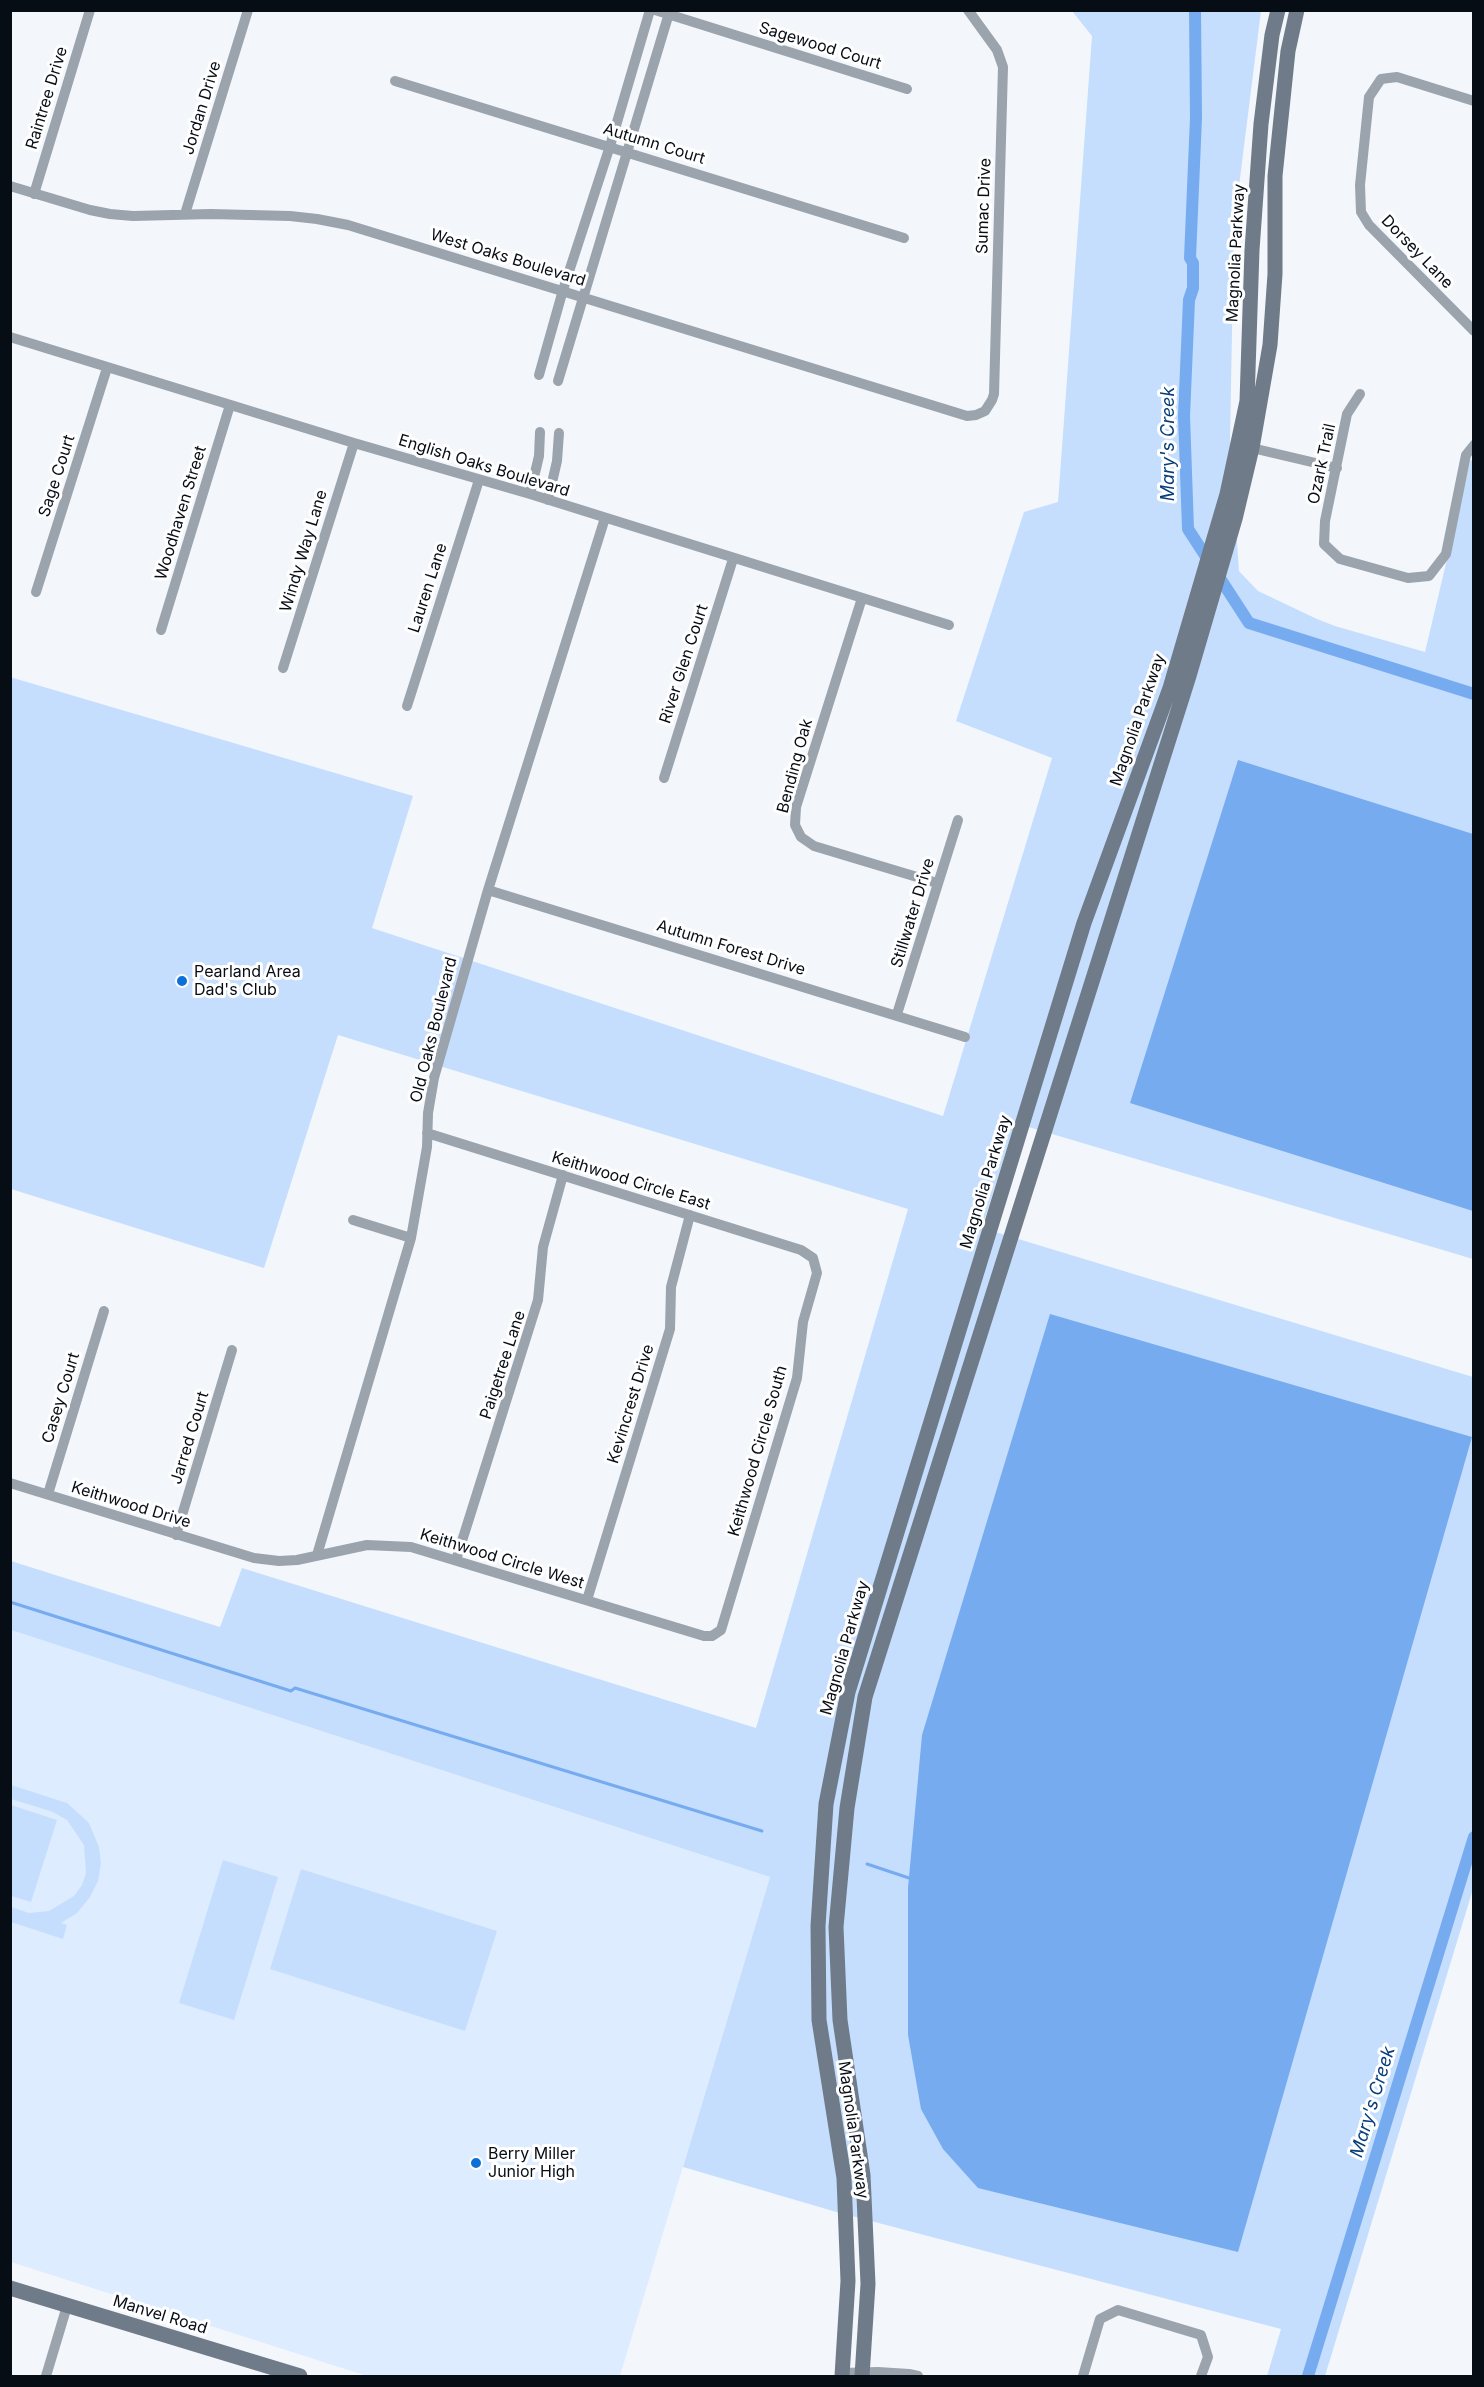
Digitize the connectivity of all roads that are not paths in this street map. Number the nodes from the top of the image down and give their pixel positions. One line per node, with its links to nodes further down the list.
1 (90, 10): 14 (street, Raintree Drive)
2 (248, 10): 15 (street, Jordan Drive)
3 (652, 10): 7 (street, Sagewood Court); 11 (street)
4 (968, 10): 26 (street, Sumac Drive)
5 (1278, 10): 37 (street, Magnolia Parkway)
6 (1297, 10): 31 (street, Magnolia Parkway)
7 (669, 13): 9 (street, Sagewood Court); 12 (street)
8 (395, 81): 11 (street, Autumn Court)
9 (907, 89)
10 (1473, 101): 19 (street, Dorsey Lane)
11 (610, 146): 12 (street, Autumn Court); 17 (street)
12 (627, 152): 16 (street, Autumn Court); 18 (street)
13 (10, 186): 14 (street, West Oaks Boulevard)
14 (33, 194): 15 (street, West Oaks Boulevard)
15 (185, 214): 17 (street, West Oaks Boulevard)
16 (904, 238)
17 (563, 290): 18 (street, West Oaks Boulevard); 22 (street)
18 (583, 297): 23 (street); 26 (street, West Oaks Boulevard)
19 (1473, 332)
20 (10, 337): 21 (street, English Oaks Boulevard)
21 (107, 368): 25 (street, English Oaks Boulevard); 39 (street, Sage Court)
22 (539, 375)
23 (558, 381)
24 (1360, 394): 32 (street, Ozark Trail)
25 (230, 405): 29 (street, English Oaks Boulevard); 42 (street, Woodhaven Street)
26 (986, 411)
27 (540, 432): 34 (street)
28 (559, 433): 35 (street)
29 (354, 443): 33 (street, English Oaks Boulevard); 44 (street, Windy Way Lane)
30 (1473, 446): 32 (street, Ozark Trail)
31 (1252, 447): 32 (street); 37 (street, Magnolia Parkway)
32 (1337, 468)
33 (479, 480): 34 (street, English Oaks Boulevard); 45 (street, Lauren Lane)
34 (530, 494): 35 (street, English Oaks Boulevard)
35 (548, 500): 36 (street, English Oaks Boulevard)
36 (605, 518): 38 (street, English Oaks Boulevard); 49 (street, Old Oaks Boulevard)
37 (1227, 518): 43 (street, Magnolia Parkway)
38 (733, 559): 40 (street, English Oaks Boulevard); 46 (street, River Glen Court)
39 (36, 592)
40 (862, 598): 41 (street, English Oaks Boulevard); 48 (street, Bending Oak)
41 (949, 625)
42 (160, 630)
43 (1189, 647): 52 (street, Magnolia Parkway); 53 (street, Magnolia Parkway)
44 (283, 668)
45 (407, 706)
46 (664, 778)
47 (958, 820): 48 (street, Stillwater Drive)
48 (937, 883): 50 (street, Stillwater Drive)
49 (488, 890): 50 (street, Autumn Forest Drive); 54 (street, Old Oaks Boulevard)
50 (897, 1014): 51 (street, Autumn Forest Drive)
51 (965, 1037)
52 (1042, 1059): 53 (street); 59 (street, Magnolia Parkway)
53 (1065, 1067): 60 (street, Magnolia Parkway)
54 (427, 1133): 55 (street, Keithwood Circle East); 58 (street, Old Oaks Boulevard)
55 (563, 1175): 56 (street, Keithwood Circle East); 69 (street, Paigetree Lane)
56 (690, 1215): 61 (street, Keithwood Circle East); 70 (street, Kevincrest Drive)
57 (353, 1220): 58 (street)
58 (411, 1238): 67 (street, Old Oaks Boulevard)
59 (982, 1255): 60 (street); 72 (street, Magnolia Parkway)
60 (1004, 1262): 73 (street, Magnolia Parkway)
61 (817, 1268): 71 (street, Keithwood Circle South)
62 (104, 1311): 65 (street, Casey Court)
63 (232, 1350): 66 (street, Jarred Court)
64 (10, 1483): 65 (street, Keithwood Drive)
65 (48, 1494): 66 (street, Keithwood Drive)
66 (176, 1535): 68 (street, Keithwood Drive)
67 (317, 1555): 68 (street, Keithwood Circle West); 69 (street, Keithwood Circle West)
68 (243, 1556)
69 (456, 1560): 70 (street, Keithwood Circle West)
70 (587, 1600): 71 (street, Keithwood Circle West)
71 (712, 1636)
72 (844, 1715): 73 (street); 74 (street, Magnolia Parkway)
73 (861, 1718): 75 (street, Magnolia Parkway)
74 (819, 1956): 75 (street); 79 (street, Magnolia Parkway)
75 (838, 1956): 78 (street, Magnolia Parkway)
76 (10, 2288): 77 (street, Manvel Road)
77 (66, 2306): 80 (street); 81 (street, Manvel Road)
78 (862, 2374): 79 (street); 82 (street)
79 (842, 2375)
80 (46, 2376)
81 (300, 2376)
82 (918, 2376)
83 (1083, 2376): 84 (street)
84 (1201, 2376)

